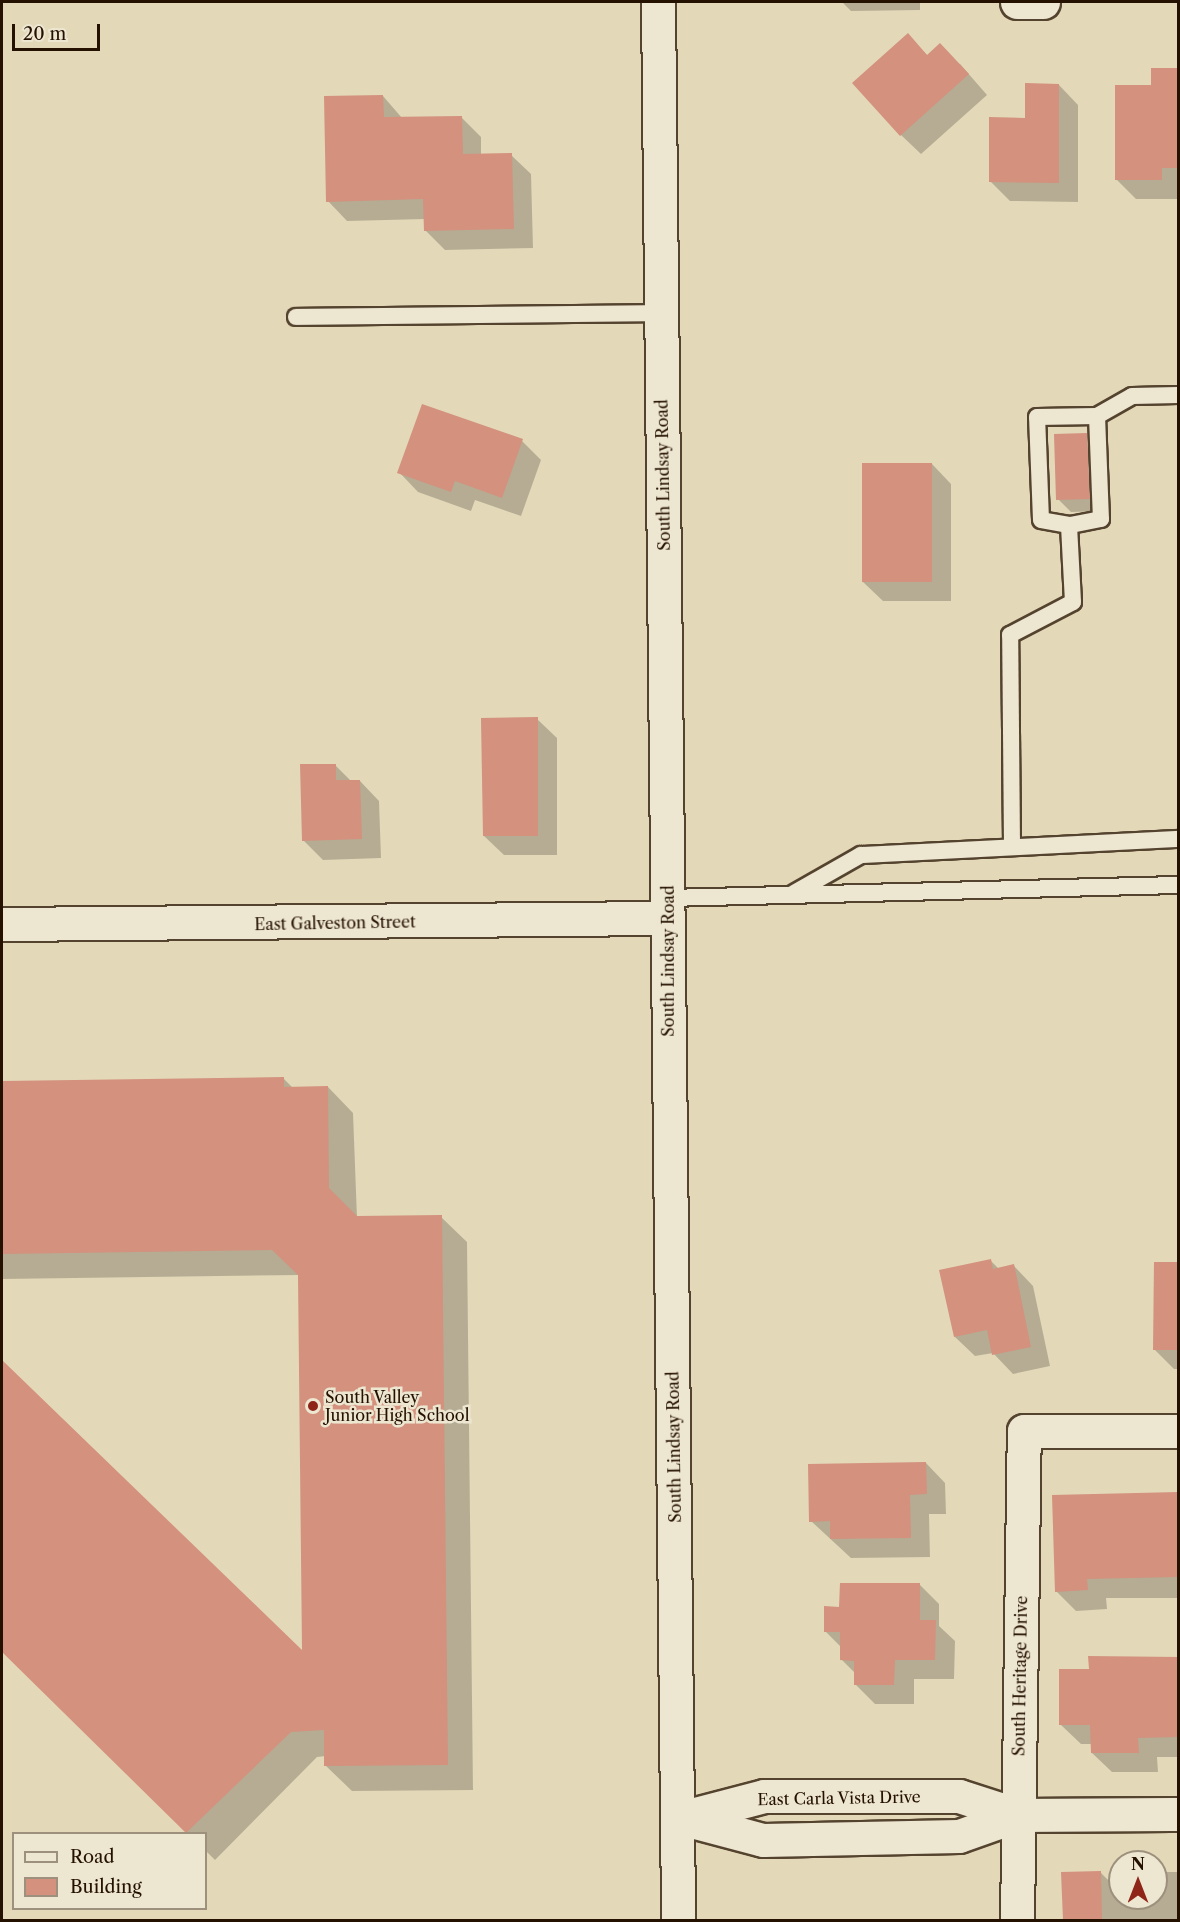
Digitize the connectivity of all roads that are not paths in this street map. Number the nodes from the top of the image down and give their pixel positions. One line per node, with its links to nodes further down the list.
1 (658, 2): 4 (street, South Lindsay Road)
2 (1017, 2): 3 (street)
3 (1043, 2)
4 (661, 313): 5 (lane); 13 (street, South Lindsay Road)
5 (296, 317)
6 (1179, 395): 7 (lane)
7 (1097, 416): 8 (lane); 8 (lane)
8 (1069, 525): 10 (lane)
9 (1179, 839): 10 (lane)
10 (1012, 845): 12 (lane)
11 (1179, 885): 12 (lane)
12 (791, 895): 13 (lane)
13 (668, 908): 14 (street, East Galveston Street); 18 (street, South Lindsay Road)
14 (2, 924)
15 (1179, 1431): 17 (street, South Heritage Drive)
16 (1179, 1814): 17 (street, East Carla Vista Drive)
17 (1018, 1815): 18 (street, East Carla Vista Drive); 18 (street, East Carla Vista Drive); 20 (street, South Heritage Drive)
18 (680, 1818): 19 (street, South Lindsay Road)
19 (678, 1920)
20 (1017, 1920)

